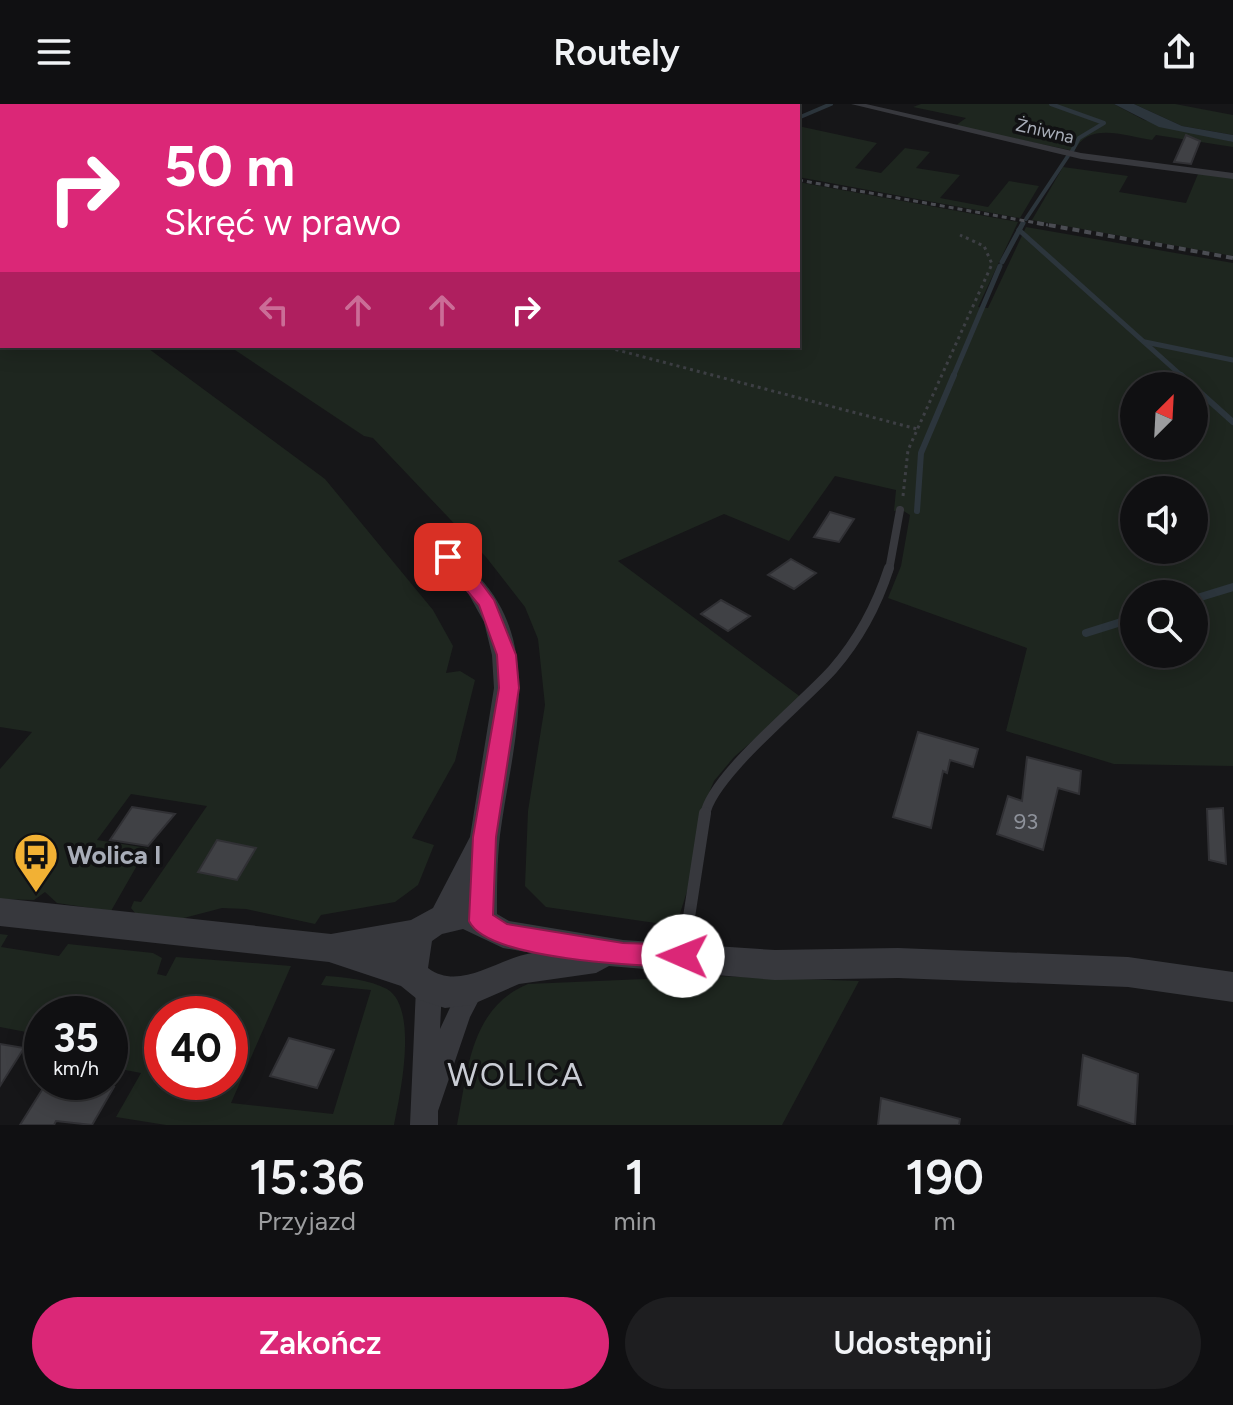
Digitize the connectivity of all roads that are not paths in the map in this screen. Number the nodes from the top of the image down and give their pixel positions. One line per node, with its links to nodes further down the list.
1 (855, 104): 2 (street, Żniwna)
2 (1233, 176)
3 (900, 510): 11 (lane)
4 (448, 557): 5 (street)
5 (484, 837): 7 (street); 8 (street)
6 (0, 912): 9 (street)
7 (432, 926): 8 (street); 9 (street); 12 (street)
8 (492, 927): 10 (street); 13 (street)
9 (329, 948): 12 (street)
10 (623, 954): 11 (street); 13 (street)
11 (683, 956): 14 (street)
12 (421, 982): 13 (street); 15 (street)
13 (483, 984): 15 (street)
14 (1233, 987)
15 (425, 1115)

